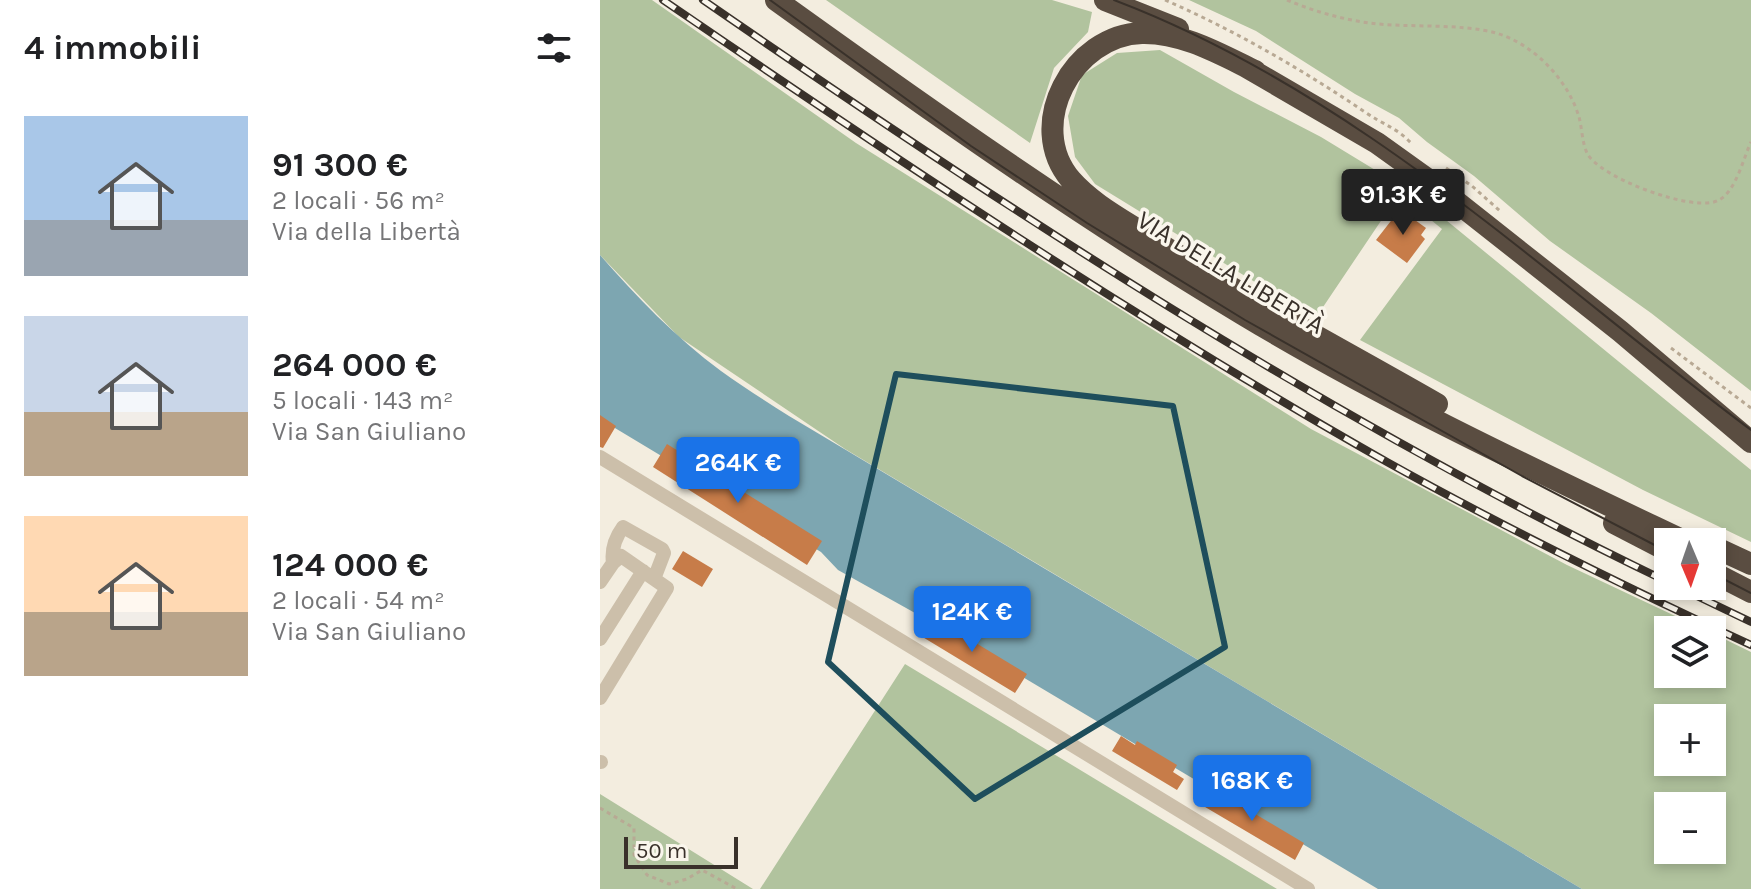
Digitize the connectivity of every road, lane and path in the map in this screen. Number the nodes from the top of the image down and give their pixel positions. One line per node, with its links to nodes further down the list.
1 (776, 0): 6 (highway, VIA DELLA LIBERTÀ)
2 (1105, 0): 4 (highway)
3 (1287, 0): 5 (path)
4 (1255, 71): 7 (highway); 12 (highway)
5 (1751, 142)
6 (1330, 365): 11 (highway, VIA DELLA LIBERTÀ); 13 (highway)
7 (1681, 380): 8 (highway); 9 (highway)
8 (1751, 429)
9 (1751, 442)
10 (600, 457): 27 (street)
11 (1657, 528)
12 (1676, 528)
13 (1654, 544)
14 (1726, 552): 17 (highway)
15 (1726, 560): 18 (highway)
16 (613, 563): 19 (street); 19 (street); 21 (street)
17 (1751, 564)
18 (1751, 572)
19 (648, 575): 23 (street); 24 (street)
20 (1726, 579): 22 (highway)
21 (600, 582)
22 (1751, 592)
23 (600, 639)
24 (600, 698)
25 (600, 808): 26 (path)
26 (737, 889)
27 (1308, 889)

